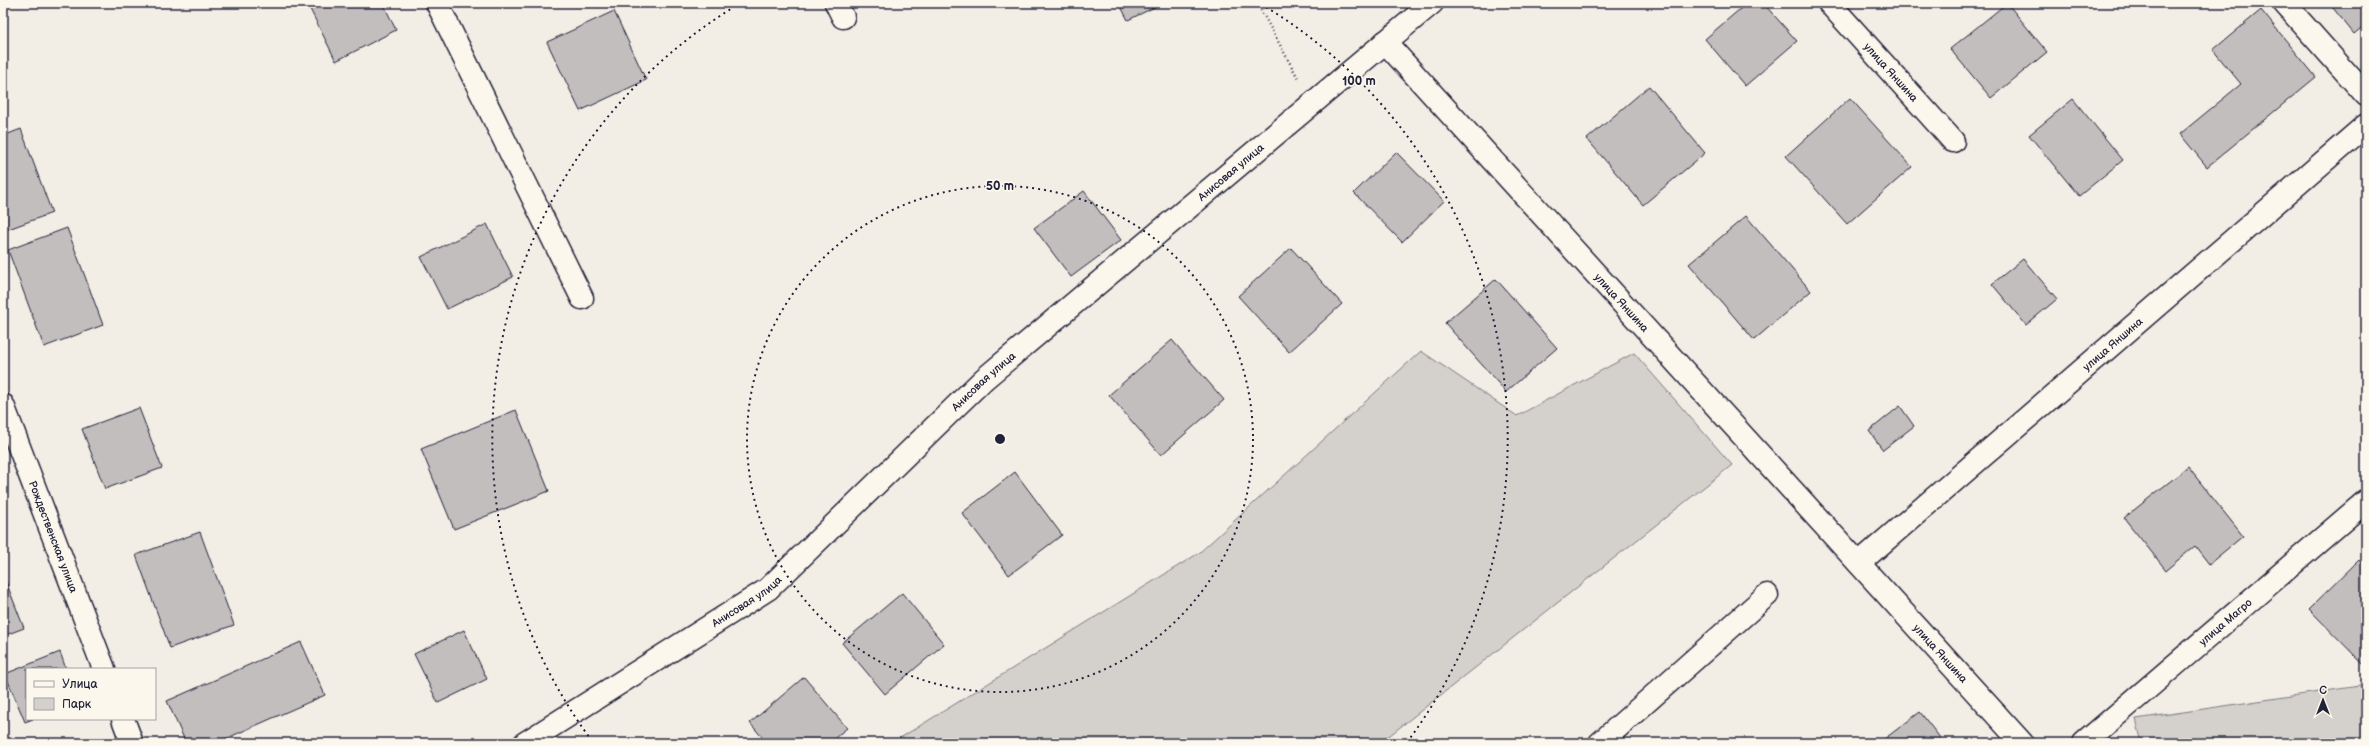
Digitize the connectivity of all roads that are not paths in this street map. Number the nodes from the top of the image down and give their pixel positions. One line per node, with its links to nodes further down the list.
1 (438, 3): 9 (street)
2 (1432, 3): 5 (street, Анисовая улица)
3 (1829, 3): 8 (street, улица Яншина)
4 (2284, 3): 6 (street)
5 (1385, 42): 12 (street, улица Яншина); 17 (street, Анисовая улица)
6 (2366, 95)
7 (2366, 125): 12 (street, улица Яншина)
8 (1953, 141)
9 (582, 298)
10 (3, 405): 14 (street, Рождественская улица)
11 (2366, 501): 20 (street, улица Магро)
12 (1859, 563): 19 (street, улица Яншина)
13 (1767, 596): 18 (street)
14 (104, 668)
15 (123, 720): 16 (street)
16 (132, 743)
17 (525, 743)
18 (1600, 743)
19 (2022, 743)
20 (2084, 743)

